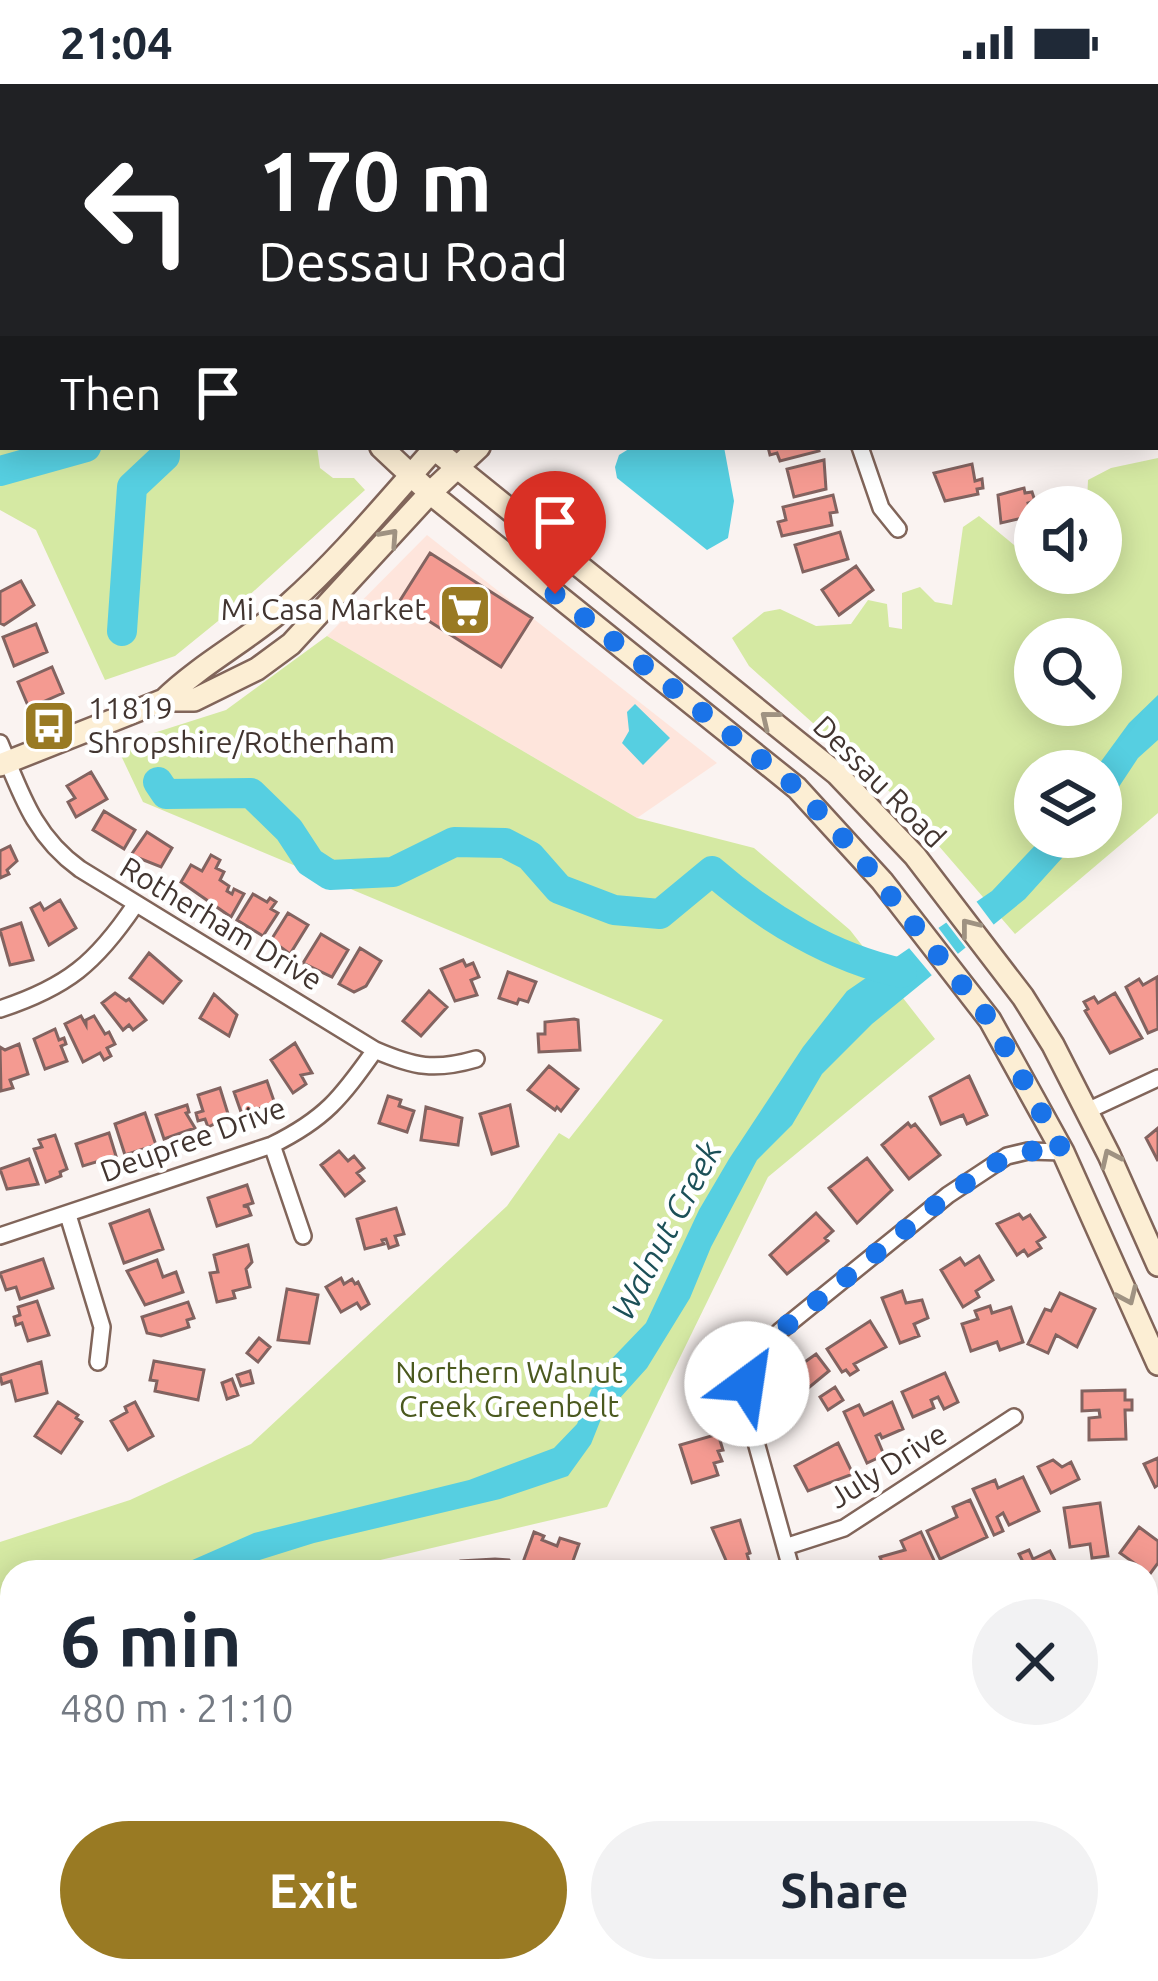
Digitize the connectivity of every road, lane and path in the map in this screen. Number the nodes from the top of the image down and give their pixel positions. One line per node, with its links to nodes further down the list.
1 (384, 450): 7 (main road, Dessau Road)
2 (432, 450): 7 (main road)
3 (436, 450): 6 (main road, Dessau Road)
4 (476, 450): 6 (main road)
5 (861, 450): 9 (street)
6 (457, 468): 8 (main road); 17 (main road, Dessau Road, one-way to 6)
7 (410, 476): 8 (main road, Dessau Road); 10 (main road)
8 (430, 493): 10 (main road, one-way to 8); 19 (main road, Dessau Road)
9 (898, 529)
10 (164, 700): 11 (main road)
11 (2, 756): 12 (street, Rotherham Drive)
12 (135, 904): 13 (street); 14 (street, Rotherham Drive)
13 (0, 1009)
14 (375, 1050): 15 (street, Rotherham Drive); 18 (street, Deupree Drive)
15 (476, 1059)
16 (1158, 1078): 17 (street)
17 (1088, 1111): 23 (main road, Dessau Road, one-way to 17)
18 (272, 1145): 20 (street, Deupree Drive); 22 (street)
19 (1063, 1152): 25 (main road, Dessau Road, one-way to 25); 27 (street)
20 (68, 1214): 21 (street, Deupree Drive); 24 (street)
21 (0, 1236)
22 (303, 1236)
23 (1158, 1265)
24 (98, 1362)
25 (1158, 1364)
26 (1014, 1417): 27 (street, July Drive)
27 (785, 1547): 28 (street)
28 (789, 1560)

